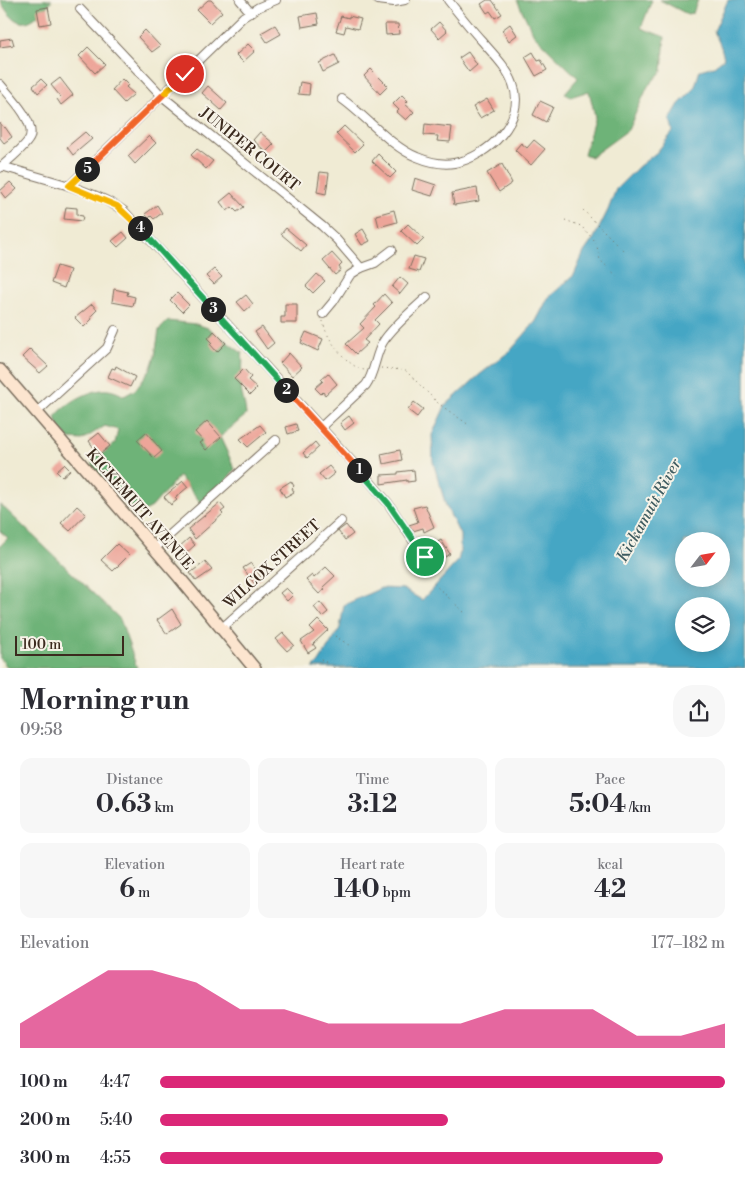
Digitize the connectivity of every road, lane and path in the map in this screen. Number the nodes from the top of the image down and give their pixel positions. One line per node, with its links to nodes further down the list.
1 (240, 0): 7 (street)
2 (276, 0): 7 (street)
3 (378, 0): 4 (street)
4 (405, 0)
5 (448, 0): 10 (street)
6 (80, 9): 9 (street, JUNIPER COURT)
7 (251, 13): 9 (street)
8 (0, 84): 11 (street)
9 (162, 96): 12 (street); 17 (street, JUNIPER COURT)
10 (342, 99)
11 (1, 167): 12 (street)
12 (69, 186): 26 (street)
13 (583, 210): 16 (path)
14 (565, 220): 18 (path)
15 (392, 250): 17 (street)
16 (626, 253)
17 (361, 268): 20 (street)
18 (618, 277)
19 (426, 297): 26 (street)
20 (323, 314)
21 (115, 330): 24 (street)
22 (0, 370): 24 (street, KICKEMUIT AVENUE)
23 (442, 406): 25 (path)
24 (37, 412): 29 (street, KICKEMUIT AVENUE)
25 (469, 425)
26 (321, 428): 30 (street)
27 (276, 440): 29 (street)
28 (341, 521): 33 (street, WILCOX STREET)
29 (154, 549): 33 (street, KICKEMUIT AVENUE)
30 (431, 563)
31 (434, 584): 32 (path)
32 (466, 614)
33 (221, 629): 37 (street, KICKEMUIT AVENUE)
34 (335, 636): 35 (path)
35 (355, 649)
36 (321, 659): 39 (path)
37 (244, 664): 38 (street, KICKEMUIT AVENUE)
38 (255, 668)
39 (336, 668)

